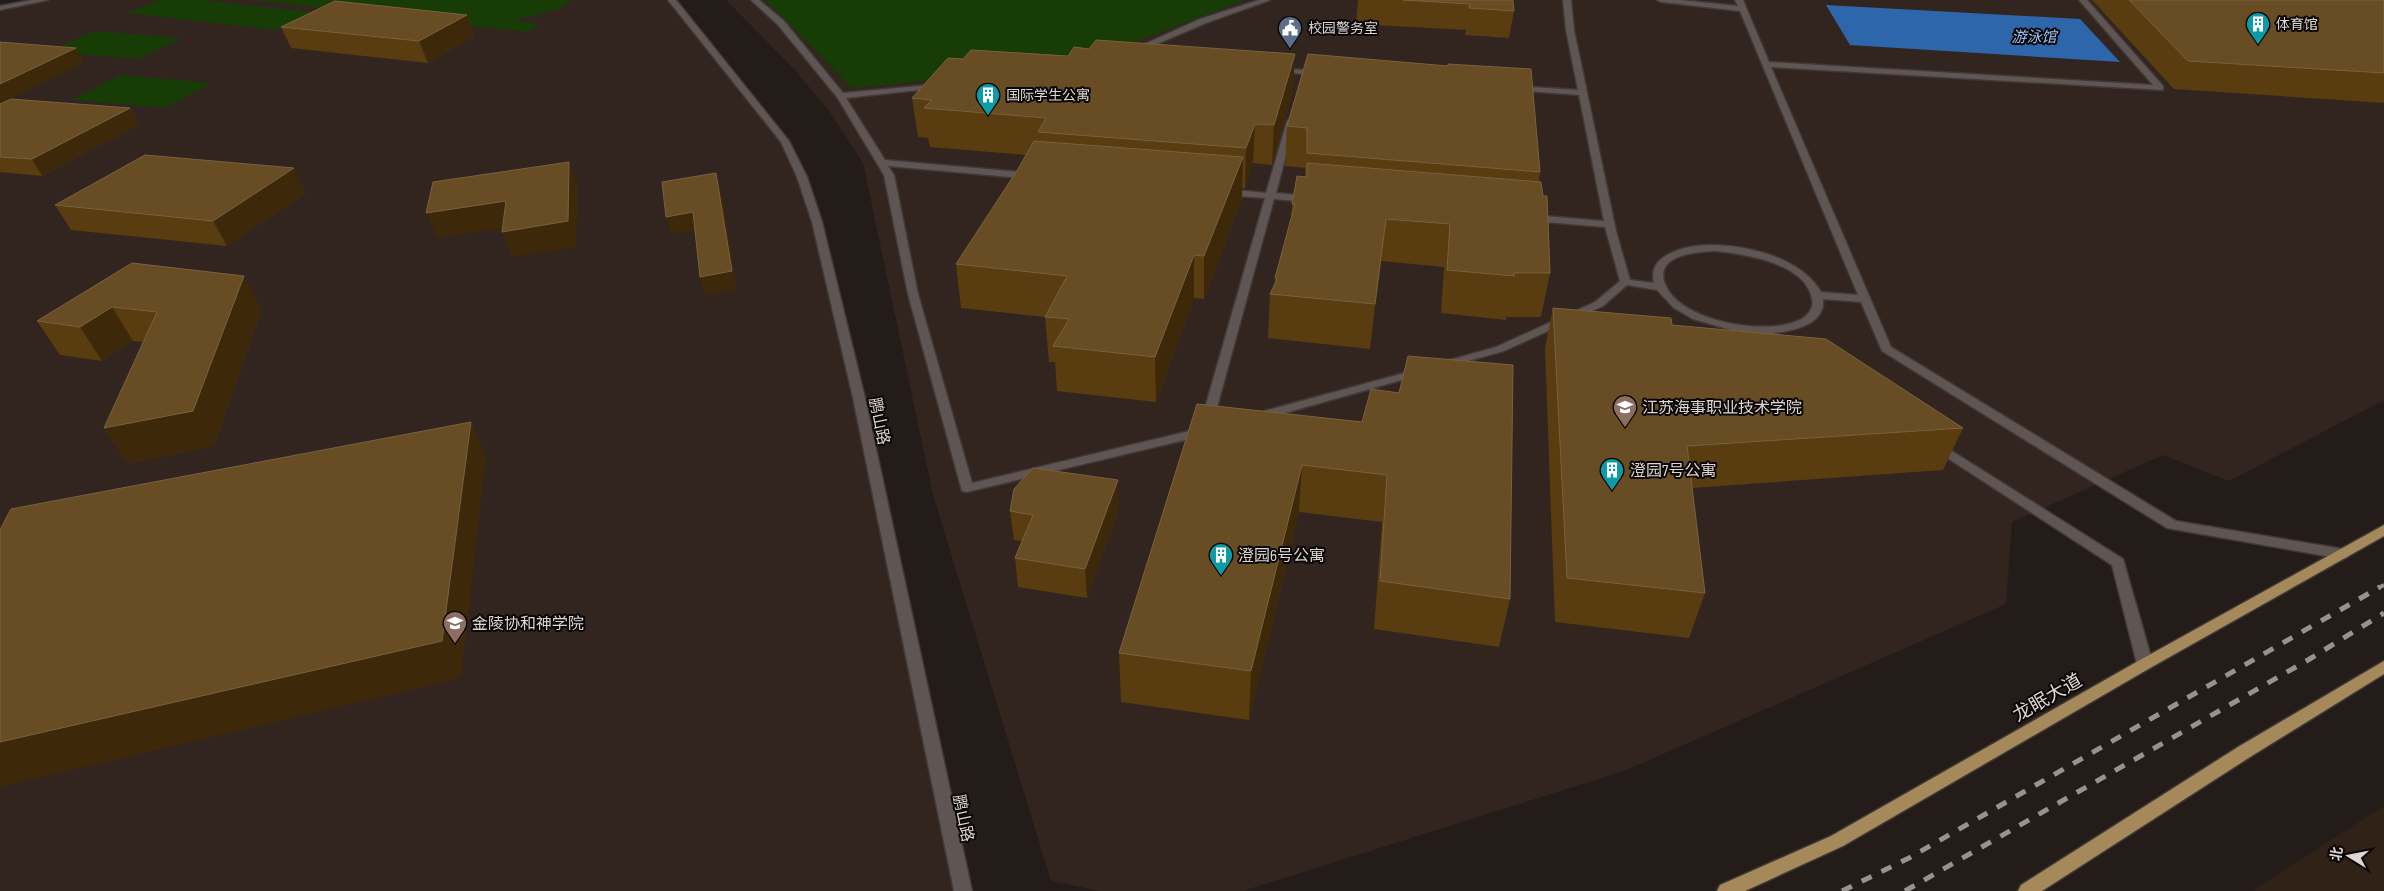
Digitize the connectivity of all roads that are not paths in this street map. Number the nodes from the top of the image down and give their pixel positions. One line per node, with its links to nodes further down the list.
1 (44, 0): 9 (street)
2 (672, 0): 38 (street, 鹏山路)
3 (755, 0): 17 (street)
4 (1266, 0): 10 (street)
5 (1567, 0): 16 (street)
6 (1661, 0): 8 (street)
7 (2083, 0): 11 (street)
8 (1741, 4): 11 (street)
9 (0, 8)
10 (1135, 60)
11 (1766, 64): 29 (street)
12 (1265, 69): 13 (street)
13 (1324, 74)
14 (948, 85): 17 (street)
15 (1504, 87): 16 (street)
16 (1583, 93): 25 (street)
17 (841, 96): 19 (street)
18 (1294, 110): 22 (street)
19 (882, 163): 20 (street); 22 (street)
20 (1047, 177)
21 (1212, 191): 22 (street)
22 (1270, 196): 23 (street)
23 (1319, 200)
24 (1523, 217): 25 (street)
25 (1610, 224): 26 (street)
26 (1625, 282): 27 (street); 32 (street)
27 (1659, 287): 28 (street); 30 (street)
28 (1818, 295): 29 (street); 30 (street)
29 (1865, 299): 35 (street)
30 (1763, 331): 31 (street)
31 (1790, 350)
32 (1243, 421)
33 (1922, 435): 36 (street)
34 (2384, 530): 35 (main road, 龙眠大道)
35 (2343, 554): 36 (main road, 龙眠大道)
36 (2145, 664): 39 (main road, 龙眠大道)
37 (2384, 667): 40 (main road)
38 (963, 891)
39 (1726, 891)
40 (2027, 891)

